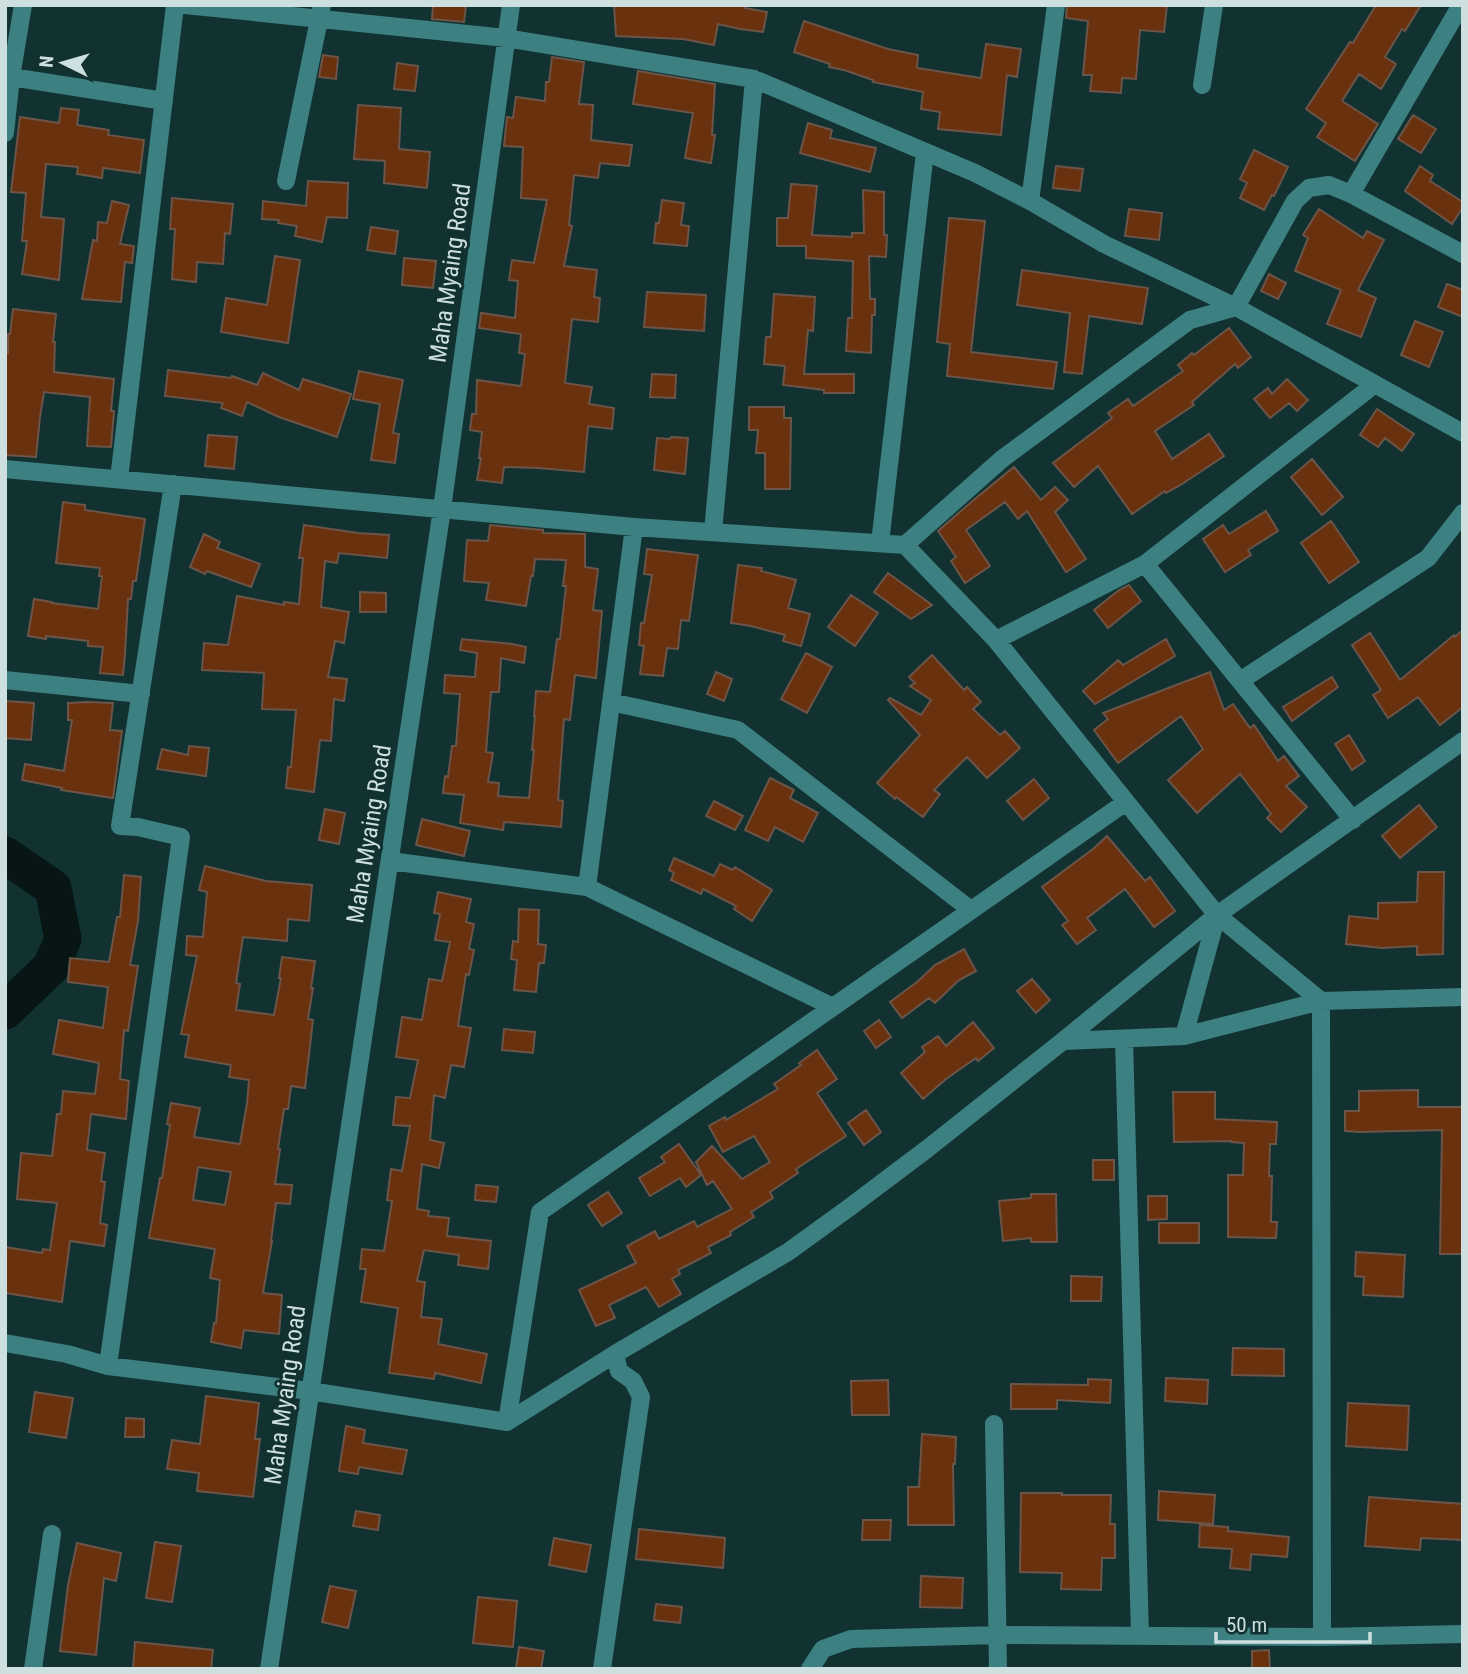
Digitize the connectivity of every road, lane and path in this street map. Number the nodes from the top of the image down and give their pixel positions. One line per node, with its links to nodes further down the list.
1 (23, 5): 10 (street)
2 (175, 5): 13 (street)
3 (185, 5): 8 (street)
4 (511, 5): 9 (street, Maha Myaing Road)
5 (1056, 5): 18 (street)
6 (1214, 5): 12 (street)
7 (1461, 5): 17 (street)
8 (321, 12): 9 (street); 16 (street)
9 (506, 38): 11 (street); 26 (street, Maha Myaing Road)
10 (8, 77): 13 (street); 14 (street)
11 (754, 79): 15 (street); 29 (street)
12 (1202, 85)
13 (164, 101): 24 (street)
14 (5, 133)
15 (925, 152): 18 (street); 30 (street)
16 (286, 181)
17 (1351, 194): 19 (street); 20 (street)
18 (1030, 201): 20 (street)
19 (1463, 254)
20 (1236, 307): 21 (street); 31 (street)
21 (1375, 384): 22 (street); 32 (street)
22 (1463, 433)
23 (5, 469): 24 (street)
24 (119, 479): 25 (street)
25 (173, 484): 26 (street); 36 (street)
26 (442, 509): 28 (street); 41 (street, Maha Myaing Road)
27 (1463, 513): 35 (street)
28 (634, 527): 29 (street); 37 (street)
29 (713, 532): 30 (street)
30 (880, 543): 31 (street)
31 (905, 545): 33 (street)
32 (1145, 565): 33 (street); 35 (street)
33 (996, 640): 39 (street)
34 (5, 680): 36 (street)
35 (1240, 681): 40 (street)
36 (141, 694): 53 (street)
37 (611, 702): 42 (street); 43 (street)
38 (1463, 740): 40 (street)
39 (1126, 802): 43 (street); 44 (street)
40 (1353, 820): 44 (street)
41 (390, 861): 42 (street); 54 (street, Maha Myaing Road)
42 (587, 887): 47 (street)
43 (971, 910): 47 (street)
44 (1217, 915): 46 (street); 48 (street); 50 (street)
45 (1463, 998): 46 (street)
46 (1321, 1001): 48 (street); 61 (street)
47 (833, 1007): 55 (street)
48 (1184, 1036): 49 (street)
49 (1124, 1039): 50 (street); 60 (street)
50 (1063, 1041): 52 (street)
51 (5, 1343): 53 (street)
52 (615, 1354): 55 (street); 64 (street)
53 (108, 1366): 54 (street)
54 (310, 1391): 55 (street); 63 (street, Maha Myaing Road)
55 (507, 1422)
56 (993, 1424): 59 (street)
57 (51, 1534): 62 (street)
58 (1463, 1634): 61 (street)
59 (998, 1635): 60 (street); 65 (street); 66 (street)
60 (1140, 1636): 61 (street)
61 (1322, 1637)
62 (33, 1669)
63 (269, 1669)
64 (602, 1669)
65 (810, 1669)
66 (998, 1669)

